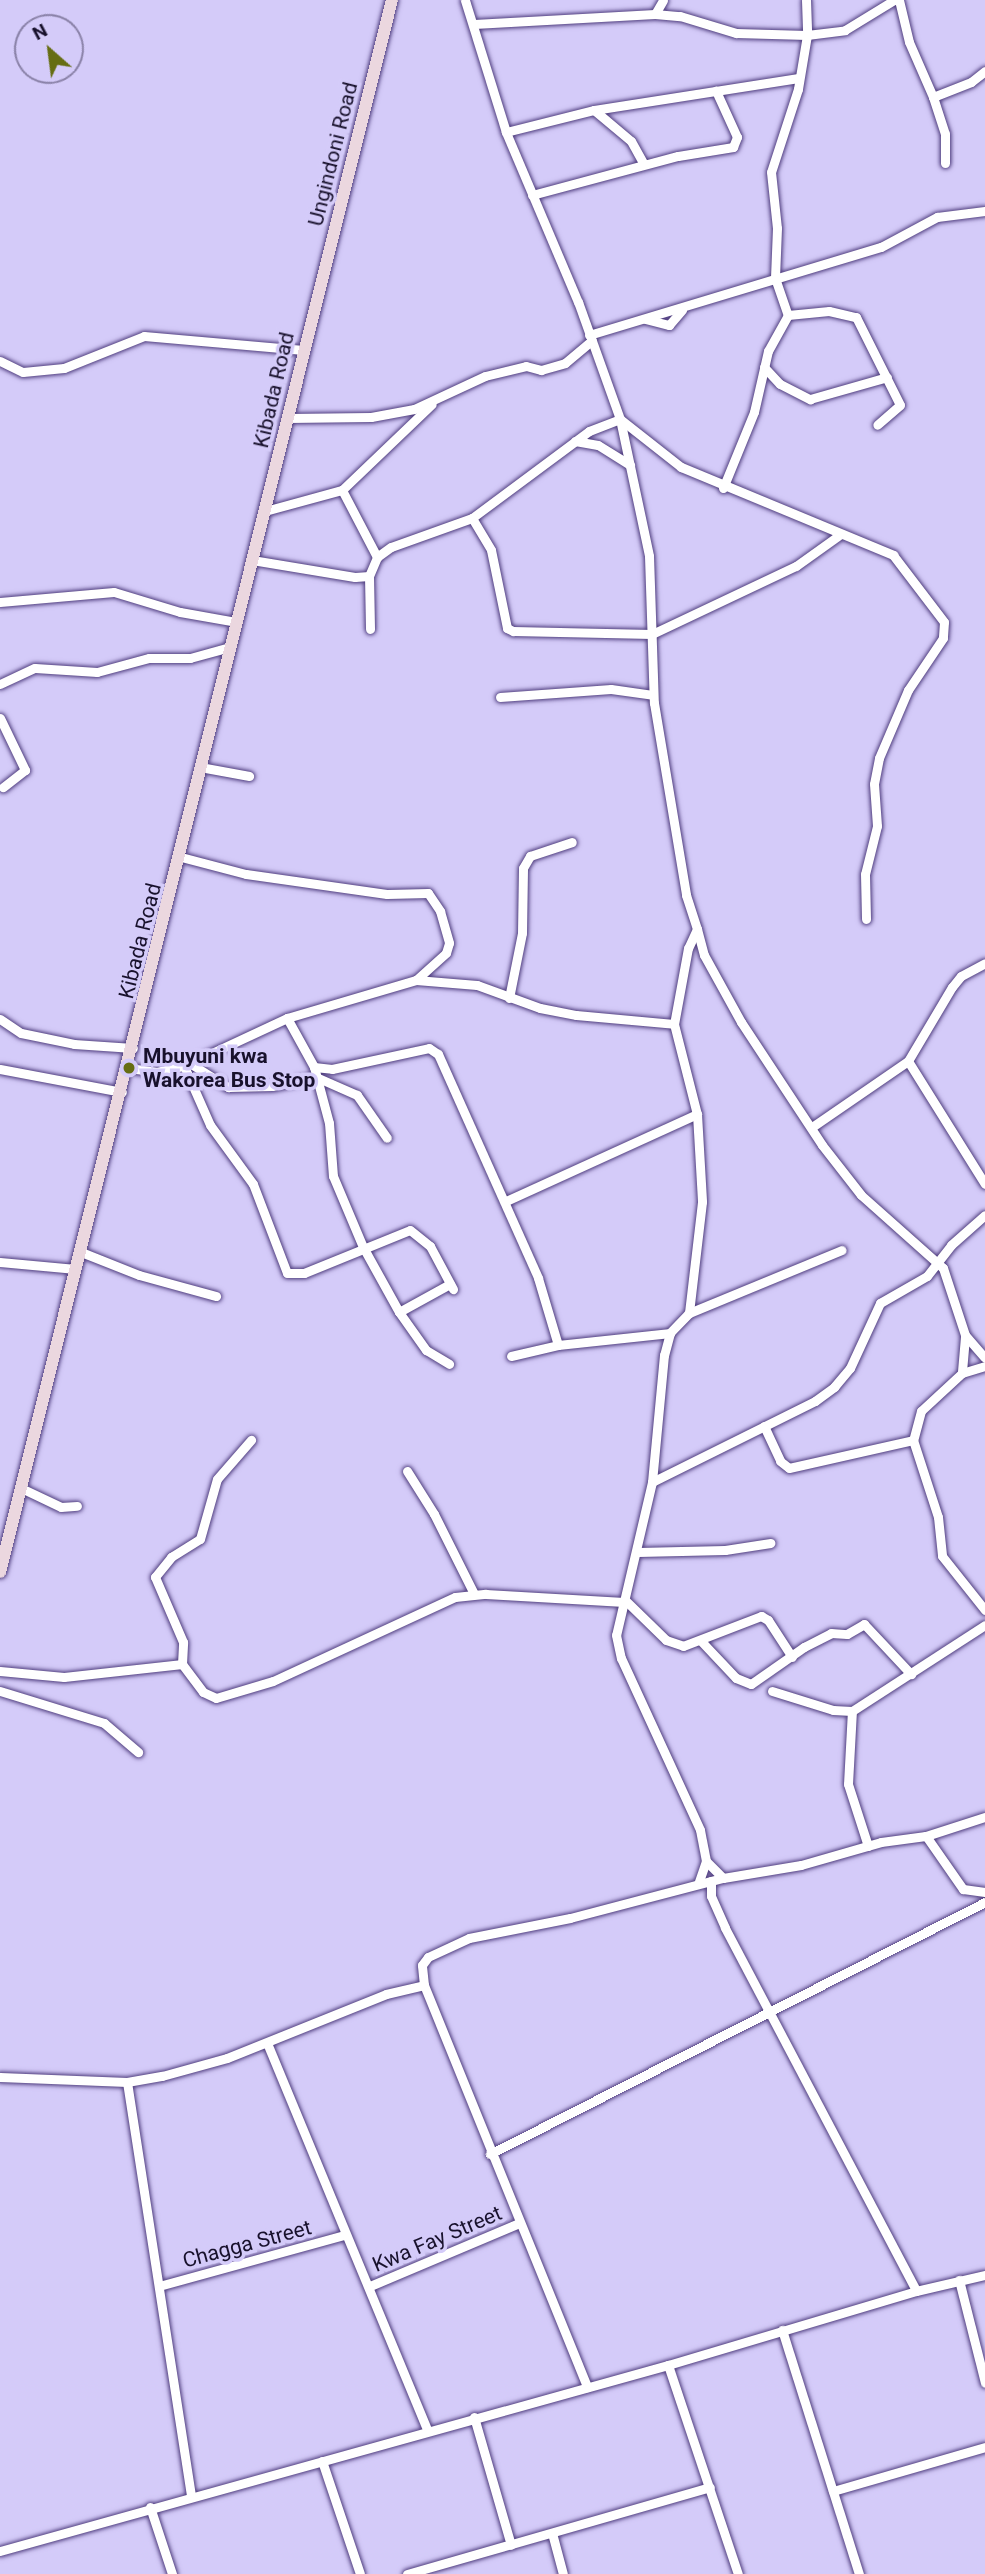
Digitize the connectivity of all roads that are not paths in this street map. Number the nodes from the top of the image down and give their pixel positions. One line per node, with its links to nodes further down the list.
1 (392, 0): 21 (main road, Ungindoni Road)
2 (465, 0): 7 (street)
3 (663, 0): 6 (street)
4 (806, 0): 8 (street)
5 (896, 1): 8 (street); 12 (street)
6 (655, 14): 7 (street); 8 (street)
7 (474, 24): 14 (street)
8 (807, 36): 10 (street)
9 (985, 71): 12 (street)
10 (799, 78): 11 (street); 19 (street)
11 (716, 92): 13 (street); 16 (street)
12 (933, 97): 15 (street)
13 (594, 110): 14 (street); 16 (street)
14 (506, 132): 17 (street)
15 (945, 163)
16 (644, 164): 17 (street)
17 (532, 195): 22 (street)
18 (985, 211): 19 (street)
19 (775, 278): 20 (street); 22 (street)
20 (788, 315): 25 (street); 26 (street)
21 (311, 318): 23 (main road, Kibada Road)
22 (591, 337): 27 (street); 29 (street)
23 (303, 350): 24 (street); 28 (main road, Kibada Road)
24 (0, 360)
25 (764, 367): 26 (street); 33 (street)
26 (887, 377): 30 (street)
27 (436, 400): 28 (street); 34 (street)
28 (288, 418): 35 (main road, Kibada Road)
29 (620, 419): 31 (street); 32 (street); 33 (street)
30 (877, 425)
31 (575, 441): 32 (street); 36 (street)
32 (630, 466): 44 (street)
33 (723, 488): 37 (street)
34 (342, 490): 35 (street); 38 (street)
35 (265, 511): 39 (main road, Kibada Road)
36 (472, 519): 38 (street); 44 (street)
37 (838, 536): 44 (street); 55 (street)
38 (377, 557): 40 (street)
39 (252, 560): 40 (street); 42 (main road, Kibada Road)
40 (369, 576): 43 (street)
41 (0, 602): 42 (street)
42 (237, 622): 45 (main road, Kibada Road)
43 (370, 629)
44 (652, 634): 47 (street)
45 (230, 648): 46 (street); 50 (main road, Kibada Road)
46 (0, 684)
47 (653, 695): 48 (street); 56 (street)
48 (500, 697)
49 (0, 718): 52 (street)
50 (200, 767): 51 (street); 54 (main road, Kibada Road)
51 (249, 776)
52 (3, 788)
53 (572, 842): 59 (street)
54 (181, 857): 58 (street); 63 (main road, Kibada Road)
55 (866, 919)
56 (696, 929): 62 (street); 71 (street)
57 (985, 963): 64 (street)
58 (416, 980): 59 (street); 60 (street)
59 (509, 998): 62 (street)
60 (287, 1018): 65 (street); 68 (street)
61 (0, 1019): 63 (street)
62 (674, 1024): 70 (street)
63 (133, 1048): 66 (main road, Kibada Road)
64 (908, 1061): 71 (street); 73 (street)
65 (188, 1065): 66 (street); 68 (street); 76 (street)
66 (129, 1068): 69 (main road, Kibada Road)
67 (0, 1069): 69 (street)
68 (315, 1072): 72 (street); 74 (street); 76 (street)
69 (122, 1092): 78 (main road, Kibada Road)
70 (697, 1114): 74 (street); 84 (street)
71 (812, 1126): 79 (street)
72 (387, 1138)
73 (985, 1184)
74 (506, 1200): 87 (street)
75 (985, 1215): 79 (street)
76 (363, 1247): 83 (street); 83 (street)
77 (842, 1250): 84 (street)
78 (81, 1252): 81 (main road, Kibada Road); 82 (street)
79 (937, 1261): 86 (street); 93 (street)
80 (0, 1262): 81 (street)
81 (76, 1269): 98 (main road, Kibada Road)
82 (216, 1296)
83 (398, 1312): 90 (street)
84 (689, 1313): 85 (street)
85 (670, 1333): 87 (street); 97 (street)
86 (965, 1335): 89 (street); 92 (street)
87 (558, 1345): 88 (street)
88 (511, 1356)
89 (985, 1358)
90 (449, 1364)
91 (985, 1366): 92 (street)
92 (962, 1373): 95 (street)
93 (764, 1426): 95 (street); 97 (street)
94 (251, 1440): 109 (street)
95 (913, 1440): 105 (street)
96 (407, 1471): 103 (street)
97 (652, 1482): 101 (street)
98 (22, 1488): 99 (street); 102 (main road, Kibada Road)
99 (77, 1506)
100 (770, 1543): 101 (street)
101 (638, 1552): 104 (street)
102 (0, 1572)
103 (474, 1594): 104 (street); 109 (street)
104 (625, 1601): 107 (street); 119 (street)
105 (985, 1610)
106 (985, 1625): 111 (street)
107 (701, 1641): 108 (street); 108 (street)
108 (792, 1657): 111 (street)
109 (182, 1664): 110 (street)
110 (0, 1671)
111 (911, 1674): 114 (street)
112 (0, 1690): 115 (street)
113 (772, 1691): 114 (street)
114 (852, 1712): 118 (street)
115 (138, 1752)
116 (985, 1817): 117 (street)
117 (926, 1836): 118 (street); 123 (street)
118 (867, 1846): 120 (street)
119 (706, 1861): 120 (street); 122 (street)
120 (723, 1878): 121 (street)
121 (711, 1881): 122 (street); 126 (street)
122 (698, 1884): 125 (street)
123 (985, 1892)
124 (985, 1902): 126 (street)
125 (424, 1985): 127 (street); 130 (street)
126 (769, 2011): 130 (street); 137 (street)
127 (267, 2043): 129 (street); 132 (street)
128 (0, 2077): 129 (street)
129 (127, 2081): 135 (street)
130 (490, 2154): 131 (street)
131 (517, 2224): 136 (street, Kwa Fay Street); 141 (street)
132 (344, 2235): 135 (street, Chagga Street); 136 (street)
133 (985, 2275): 134 (street)
134 (959, 2280): 137 (street); 140 (street)
135 (159, 2286): 148 (street)
136 (370, 2286): 143 (street)
137 (916, 2291): 138 (street)
138 (782, 2330): 139 (street); 147 (street)
139 (668, 2365): 141 (street); 146 (street)
140 (985, 2383)
141 (587, 2387): 142 (street)
142 (474, 2417): 143 (street); 151 (street)
143 (426, 2430): 145 (street)
144 (985, 2447): 147 (street)
145 (322, 2461): 148 (street); 154 (street)
146 (710, 2487): 150 (street); 157 (street)
147 (832, 2491): 158 (street)
148 (191, 2496): 149 (street)
149 (150, 2507): 152 (street); 153 (street)
150 (551, 2533): 151 (street); 156 (street)
151 (511, 2545): 155 (street)
152 (0, 2551)
153 (172, 2574)
154 (360, 2574)
155 (407, 2574)
156 (563, 2574)
157 (738, 2574)
158 (859, 2574)

